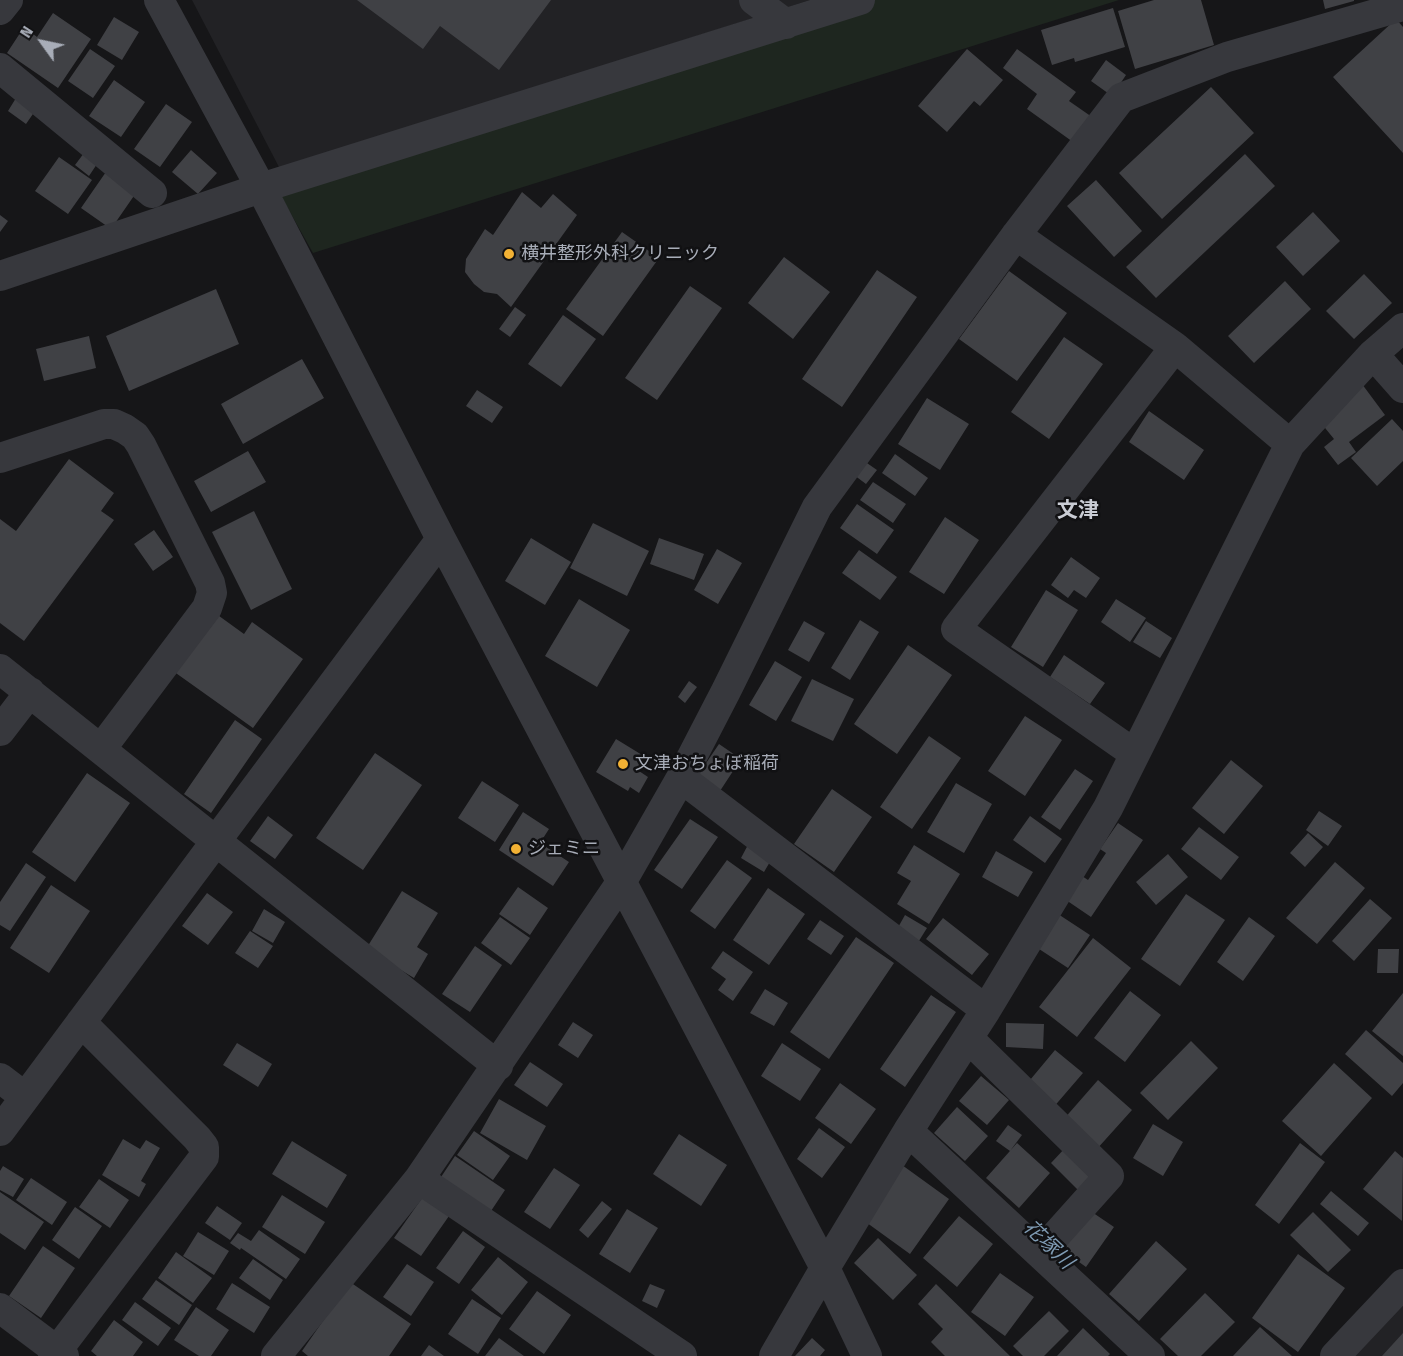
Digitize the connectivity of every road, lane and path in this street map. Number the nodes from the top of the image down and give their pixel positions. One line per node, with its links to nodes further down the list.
1 (8, 0): 6 (street)
2 (159, 0): 9 (street)
3 (754, 0): 7 (street)
4 (860, 0): 7 (street)
5 (1403, 6): 11 (street)
6 (0, 10)
7 (786, 24): 9 (street)
8 (0, 68): 10 (street)
9 (261, 188): 12 (street); 19 (street)
10 (152, 193)
11 (1016, 235): 14 (street); 25 (street)
12 (0, 276)
13 (1403, 328): 15 (street)
14 (1175, 347): 17 (street); 24 (street)
15 (1373, 354): 16 (street); 17 (street)
16 (1403, 388)
17 (1290, 444): 24 (street)
18 (0, 458): 23 (street)
19 (441, 539): 26 (street); 27 (street)
20 (0, 669): 21 (street)
21 (30, 692): 22 (street); 23 (street)
22 (0, 731)
23 (101, 749): 26 (street)
24 (1135, 754): 28 (street)
25 (681, 778): 27 (street); 28 (street)
26 (216, 841): 29 (street); 31 (street)
27 (622, 881): 31 (street); 38 (street)
28 (986, 1010): 30 (street)
29 (81, 1022): 33 (street); 41 (street)
30 (968, 1038): 35 (street); 37 (street)
31 (498, 1066): 36 (street)
32 (0, 1078): 33 (street)
33 (25, 1097): 34 (street)
34 (0, 1131)
35 (908, 1131): 37 (street); 38 (street)
36 (419, 1179): 42 (street); 43 (street)
37 (1040, 1253): 46 (street)
38 (825, 1268): 44 (street); 45 (street)
39 (1403, 1284): 47 (street)
40 (0, 1308): 41 (street)
41 (58, 1354)
42 (276, 1356)
43 (682, 1356)
44 (774, 1356)
45 (867, 1356)
46 (1150, 1356)
47 (1335, 1356)

